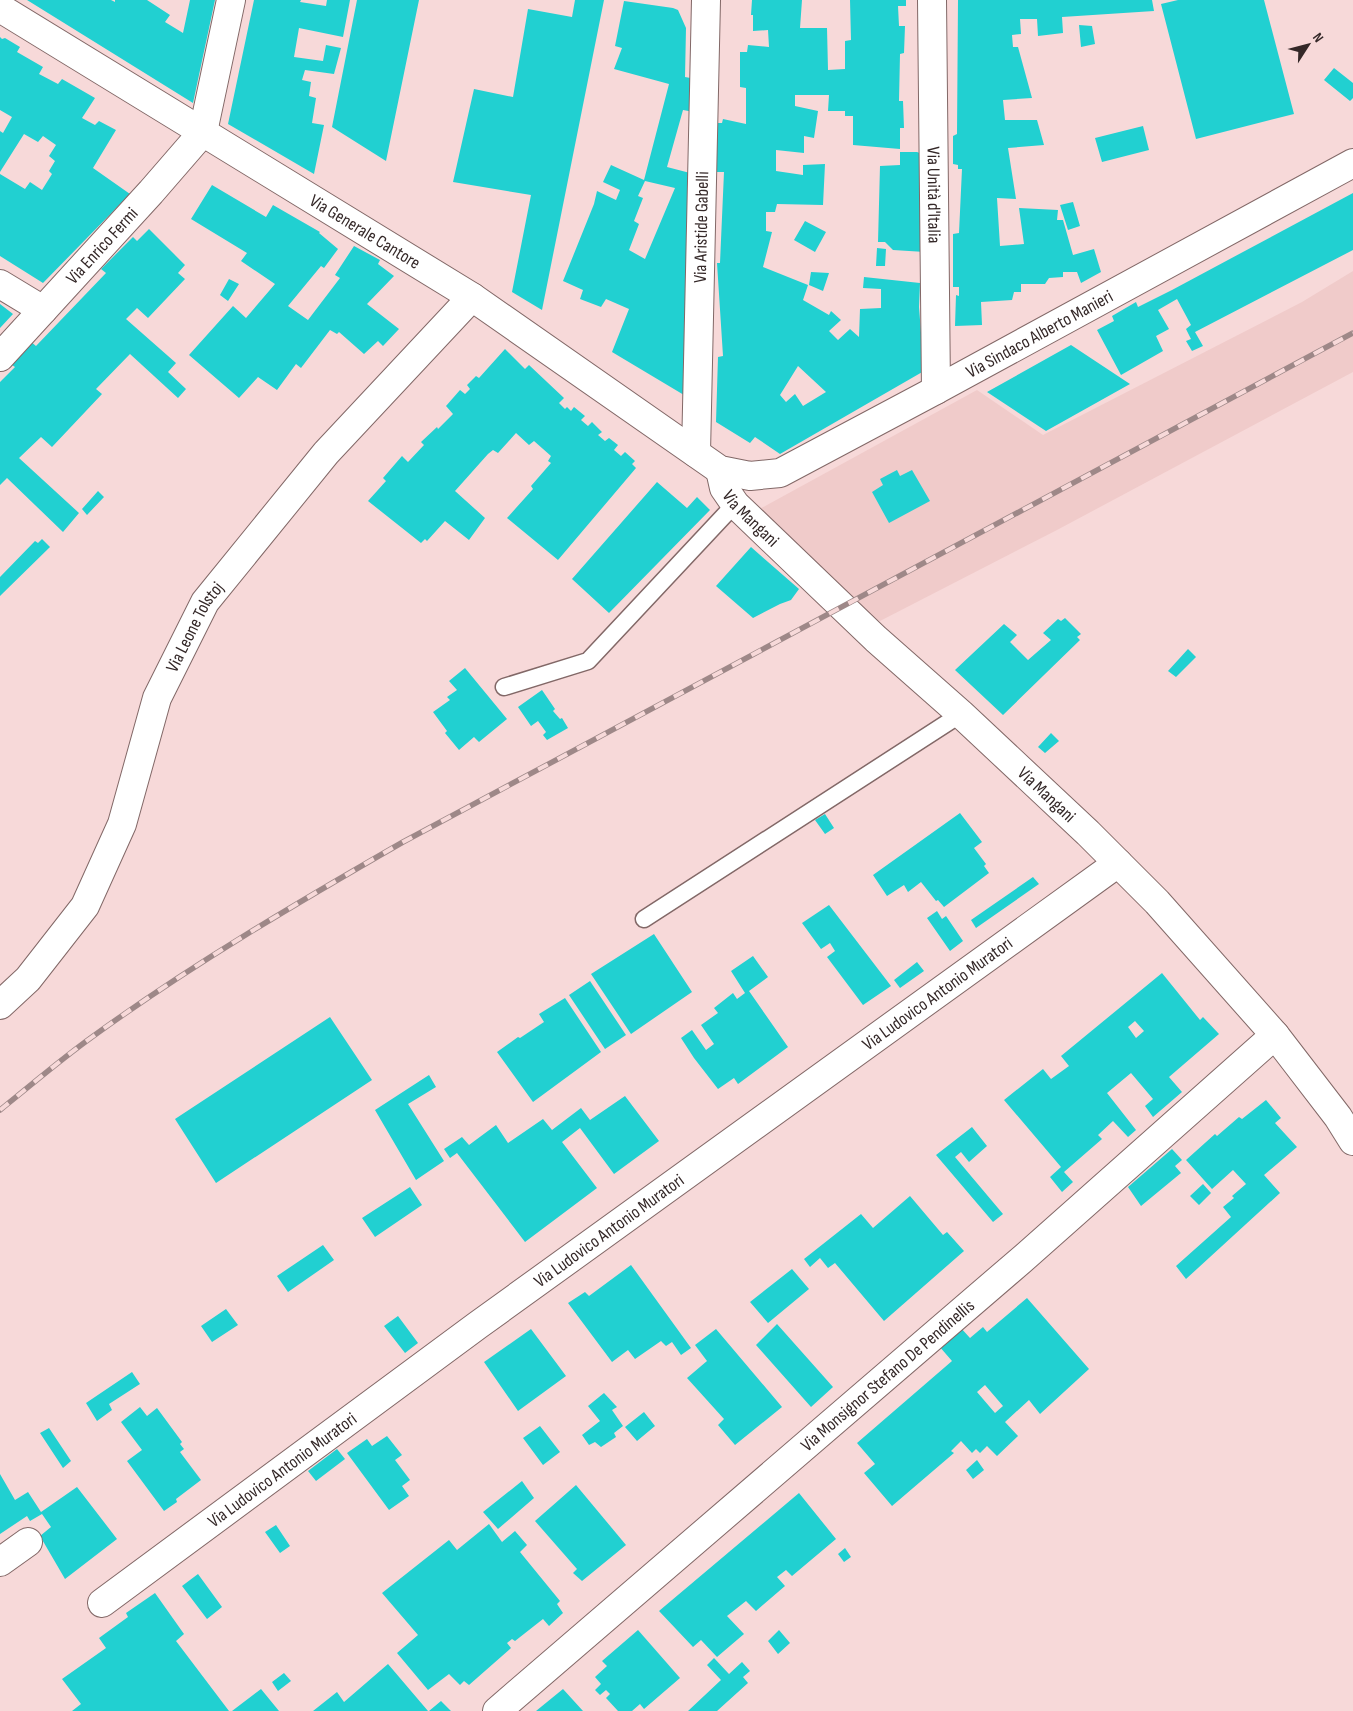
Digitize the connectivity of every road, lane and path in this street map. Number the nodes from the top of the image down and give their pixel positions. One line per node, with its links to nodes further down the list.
1 (232, 0): 5 (street)
2 (706, 0): 12 (street, Via Aristide Gabelli)
3 (932, 0): 11 (street, Via Unità d'Italia)
4 (0, 8): 5 (street, Via Generale Cantore)
5 (203, 132): 8 (street, Via Generale Cantore); 9 (street, Via Enrico Fermi)
6 (1353, 163): 11 (street, Via Sindaco Alberto Manieri)
7 (0, 284): 9 (street)
8 (472, 297): 12 (street, Via Generale Cantore); 19 (street, Via Leone Tolstoj)
9 (43, 310): 10 (street, Via Enrico Fermi)
10 (0, 358)
11 (936, 390): 13 (street, Via Sindaco Alberto Manieri)
12 (696, 453): 13 (street, Via Generale Cantore)
13 (720, 470): 14 (street, Via Mangani)
14 (735, 504): 15 (lane); 16 (street, Via Mangani)
15 (504, 687)
16 (960, 714): 17 (street, Via Mangani); 18 (lane)
17 (1118, 863): 20 (street, Via Mangani); 24 (street, Via Ludovico Antonio Muratori)
18 (644, 919)
19 (0, 1005)
20 (1275, 1036): 21 (street, Via Mangani); 25 (street, Via Monsignor Stefano De Pendinellis)
21 (1353, 1141)
22 (28, 1542): 23 (street)
23 (0, 1562)
24 (102, 1603)
25 (497, 1711)

